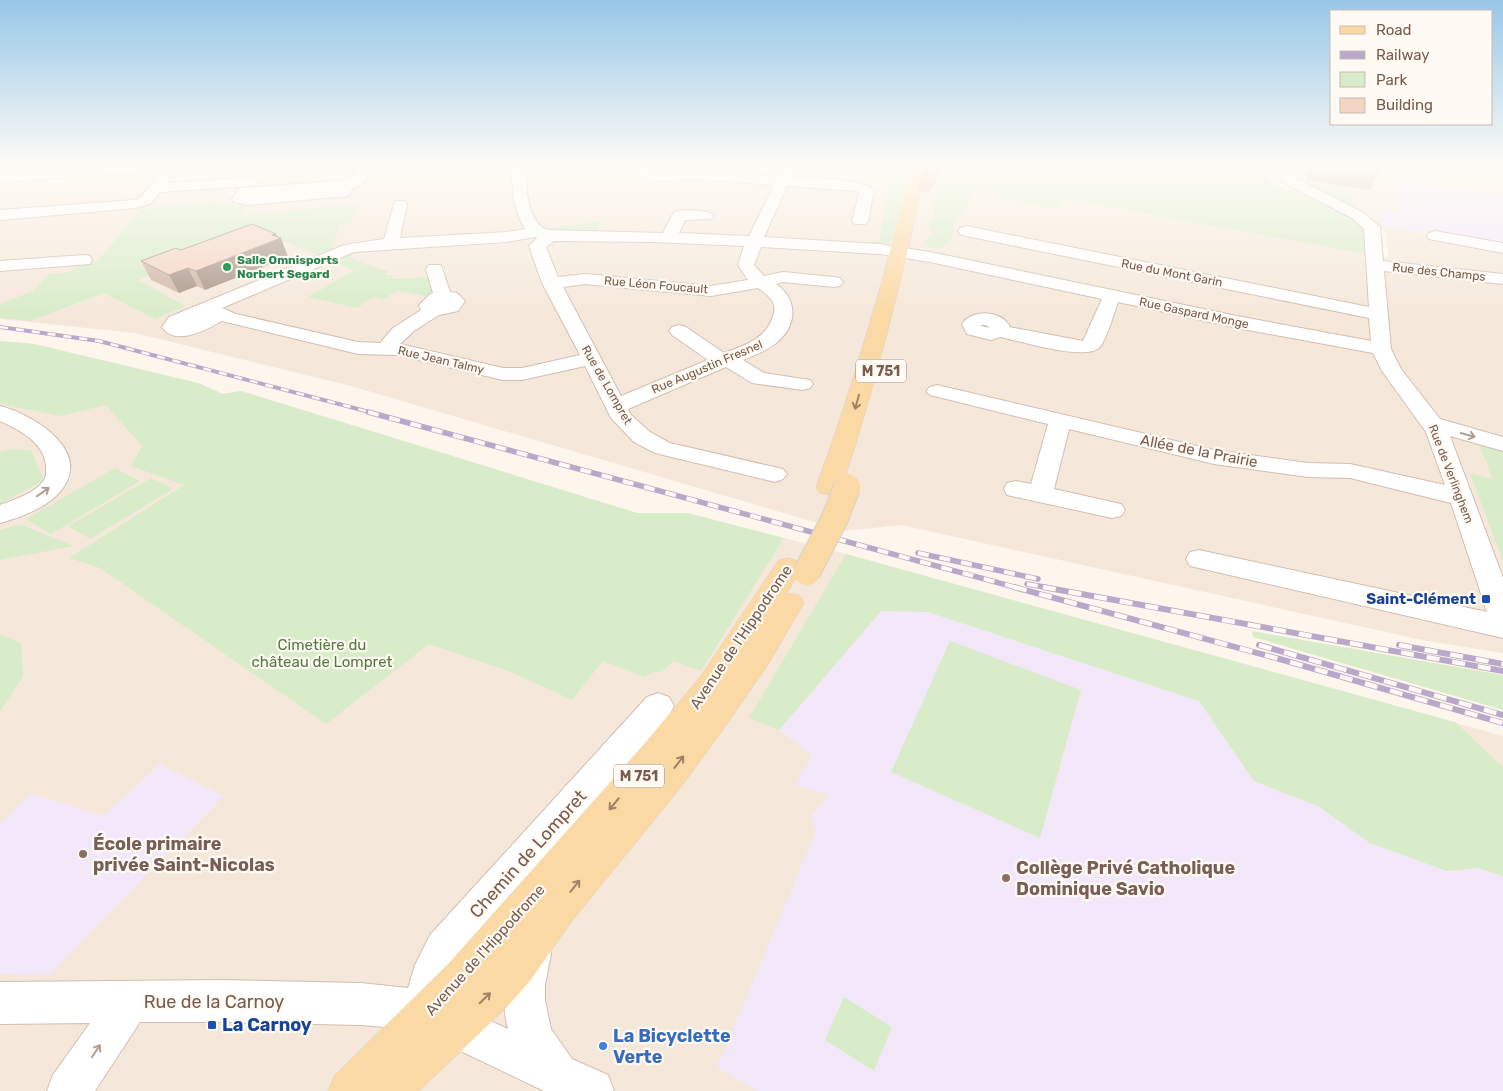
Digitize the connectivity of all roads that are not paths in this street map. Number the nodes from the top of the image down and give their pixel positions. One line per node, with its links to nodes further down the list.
1 (397, 216): 15 (street)
2 (527, 216): 11 (street)
3 (675, 216): 13 (street)
4 (767, 216): 14 (street)
5 (861, 216): 9 (street)
6 (911, 216): 18 (main road, Avenue de l'Hippodrome / M 751)
7 (916, 216): 18 (main road, Avenue de l'Hippodrome / M 751)
8 (1358, 216): 20 (street, Rue de Verlinghem)
9 (860, 221)
10 (966, 231): 30 (street, Rue du Mont Garin)
11 (543, 234): 13 (street, Rue Gaspard Monge); 15 (street, Rue Gaspard Monge); 27 (street, Rue de Lompret)
12 (1435, 236): 17 (street)
13 (670, 237): 14 (street, Rue Gaspard Monge)
14 (754, 242): 16 (street, Rue Gaspard Monge); 25 (street, Rue Augustin Fresnel)
15 (391, 244): 29 (street, Rue Gaspard Monge)
16 (786, 244): 18 (street, Rue Gaspard Monge); 18 (street, Rue Gaspard Monge)
17 (1503, 248)
18 (904, 252): 23 (street, Rue Gaspard Monge); 23 (street, Rue Gaspard Monge); 51 (main road, Avenue de l'Hippodrome / M 751, bridge)
19 (84, 260): 21 (street)
20 (1374, 265): 24 (street, Rue des Champs); 30 (street, Rue de Verlinghem)
21 (0, 266)
22 (435, 269): 33 (street)
23 (1008, 274): 28 (street, Rue Gaspard Monge)
24 (1503, 279)
25 (759, 281): 26 (street, Rue Léon Foucault); 27 (street, Rue Léon Foucault); 36 (street, Rue Augustin Fresnel)
26 (834, 282)
27 (551, 283): 35 (street, Rue de Lompret)
28 (1112, 296): 32 (street); 34 (street, Rue Gaspard Monge)
29 (212, 312): 33 (street, Rue Jean Talmy)
30 (1378, 314): 34 (street, Rue de Verlinghem)
31 (679, 331): 36 (street)
32 (1000, 331)
33 (387, 348): 35 (street, Rue Jean Talmy)
34 (1381, 349): 42 (street, Rue de Verlinghem)
35 (591, 359): 39 (street, Rue de Lompret)
36 (726, 360): 37 (street); 39 (street, Rue Augustin Fresnel)
37 (803, 384)
38 (937, 391): 41 (street, Allée de la Prairie)
39 (616, 406): 44 (street, Rue de Lompret)
40 (0, 414): 49 (street, one-way to 40)
41 (1060, 421): 46 (street); 47 (street, Allée de la Prairie)
42 (1433, 424): 43 (street, one-way to 43); 47 (street, Rue de Verlinghem)
43 (1503, 444)
44 (775, 474)
45 (1016, 489): 46 (street)
46 (1040, 494): 48 (street)
47 (1462, 497): 52 (street, Rue de Verlinghem)
48 (1112, 510)
49 (0, 515)
50 (1199, 559): 53 (street)
51 (798, 570): 55 (main road, Avenue de l'Hippodrome / M 751, one-way to 51); 58 (main road, Avenue de l'Hippodrome / M 751, one-way to 58)
52 (1503, 618)
53 (1503, 627)
54 (658, 706): 58 (street, Chemin de Lompret)
55 (545, 925): 58 (main road, Avenue de l'Hippodrome / M 751, one-way to 55); 59 (street)
56 (129, 1002): 57 (street, Rue de la Carnoy); 58 (street, Rue de la Carnoy); 60 (street, one-way to 56)
57 (0, 1003)
58 (442, 1020): 59 (street, Rue de la Carnoy); 61 (main road, Avenue de l'Hippodrome / M 751); 62 (main road, Avenue de l'Hippodrome / M 751)
59 (576, 1083)
60 (69, 1091)
61 (351, 1091)
62 (385, 1091)

